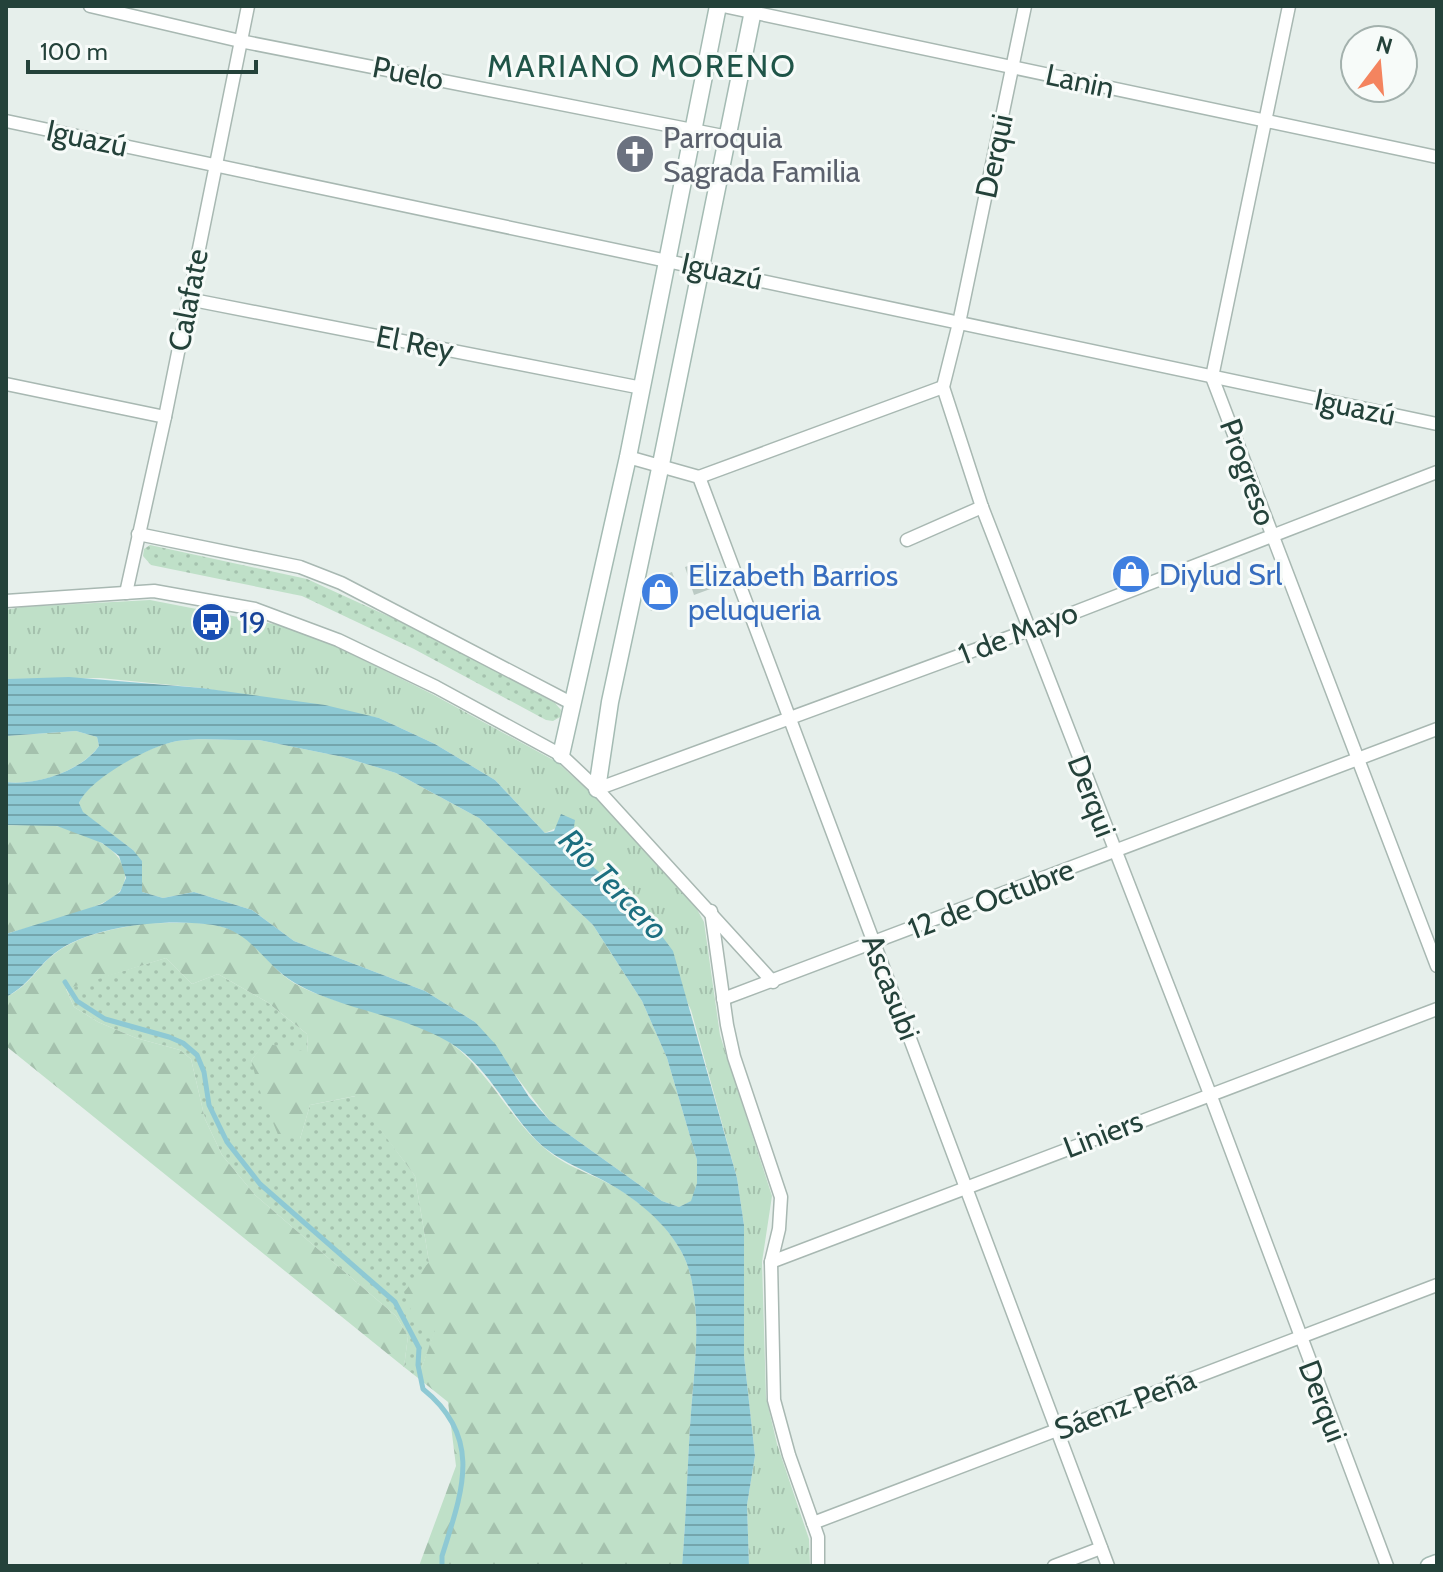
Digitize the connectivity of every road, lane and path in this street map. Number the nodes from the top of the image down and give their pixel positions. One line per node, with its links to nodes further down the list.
1 (90, 6): 7 (street, Puelo)
2 (248, 6): 7 (street, Calafate)
3 (721, 6): 6 (street, Lanin); 11 (main road)
4 (1025, 6): 8 (street, Derqui)
5 (1289, 6): 9 (street)
6 (753, 9): 8 (street, Lanin); 12 (main road)
7 (240, 41): 11 (street, Puelo); 14 (street, Calafate)
8 (1012, 67): 9 (street, Lanin); 18 (street, Derqui)
9 (1266, 120): 13 (street, Lanin); 19 (street)
10 (6, 121): 14 (street, Iguazú)
11 (693, 129): 12 (street, Puelo); 15 (main road)
12 (728, 137): 16 (main road)
13 (1437, 157)
14 (215, 166): 15 (street, Iguazú); 17 (street, Calafate)
15 (667, 259): 16 (street, Iguazú); 22 (main road)
16 (702, 267): 18 (street, Iguazú); 26 (main road)
17 (188, 299): 22 (street, El Rey); 23 (street, Calafate)
18 (959, 323): 19 (street, Iguazú); 21 (street, Derqui)
19 (1212, 377): 24 (street, Iguazú); 31 (street, Progreso)
20 (6, 384): 23 (street)
21 (943, 387): 28 (street); 29 (street, Derqui)
22 (642, 388): 25 (main road)
23 (165, 417): 30 (street, Calafate)
24 (1437, 424)
25 (628, 457): 26 (street); 36 (main road)
26 (661, 464): 28 (street); 41 (main road)
27 (1437, 472): 31 (street, 1 de Mayo)
28 (699, 477): 37 (street, Ascasubi)
29 (982, 507): 32 (street); 35 (street, Derqui)
30 (138, 534): 33 (street, Calafate); 36 (street)
31 (1271, 535): 35 (street, 1 de Mayo); 40 (street, Progreso)
32 (907, 540)
33 (126, 593): 34 (street); 39 (street)
34 (6, 601)
35 (1029, 630): 37 (street, 1 de Mayo); 42 (street, Derqui)
36 (573, 704): 39 (main road)
37 (788, 720): 41 (street, 1 de Mayo); 44 (street, Ascasubi)
38 (1437, 729): 40 (street, 12 de Octubre)
39 (561, 755): 41 (street)
40 (1358, 759): 42 (street, 12 de Octubre); 45 (street, Progreso)
41 (597, 789): 43 (street)
42 (1114, 852): 44 (street, 12 de Octubre); 49 (street, Derqui)
43 (711, 911): 46 (street); 47 (street)
44 (875, 943): 46 (street, 12 de Octubre); 50 (street, Ascasubi)
45 (1437, 966)
46 (773, 982): 47 (street, 12 de Octubre)
47 (723, 999): 51 (street)
48 (1437, 1009): 49 (street, Liniers)
49 (1210, 1094): 50 (street, Liniers); 53 (street, Derqui)
50 (966, 1186): 51 (street, Liniers); 54 (street, Ascasubi)
51 (771, 1262): 55 (street)
52 (1437, 1285): 53 (street, Sáenz Peña)
53 (1299, 1338): 54 (street, Sáenz Peña); 61 (street, Derqui)
54 (1058, 1429): 55 (street, Sáenz Peña); 56 (street, Ascasubi)
55 (813, 1523): 58 (street)
56 (1101, 1548): 59 (street); 60 (street, Ascasubi)
57 (1437, 1563): 62 (main road)
58 (818, 1566)
59 (1054, 1566)
60 (1108, 1566)
61 (1387, 1566)
62 (1429, 1566)

